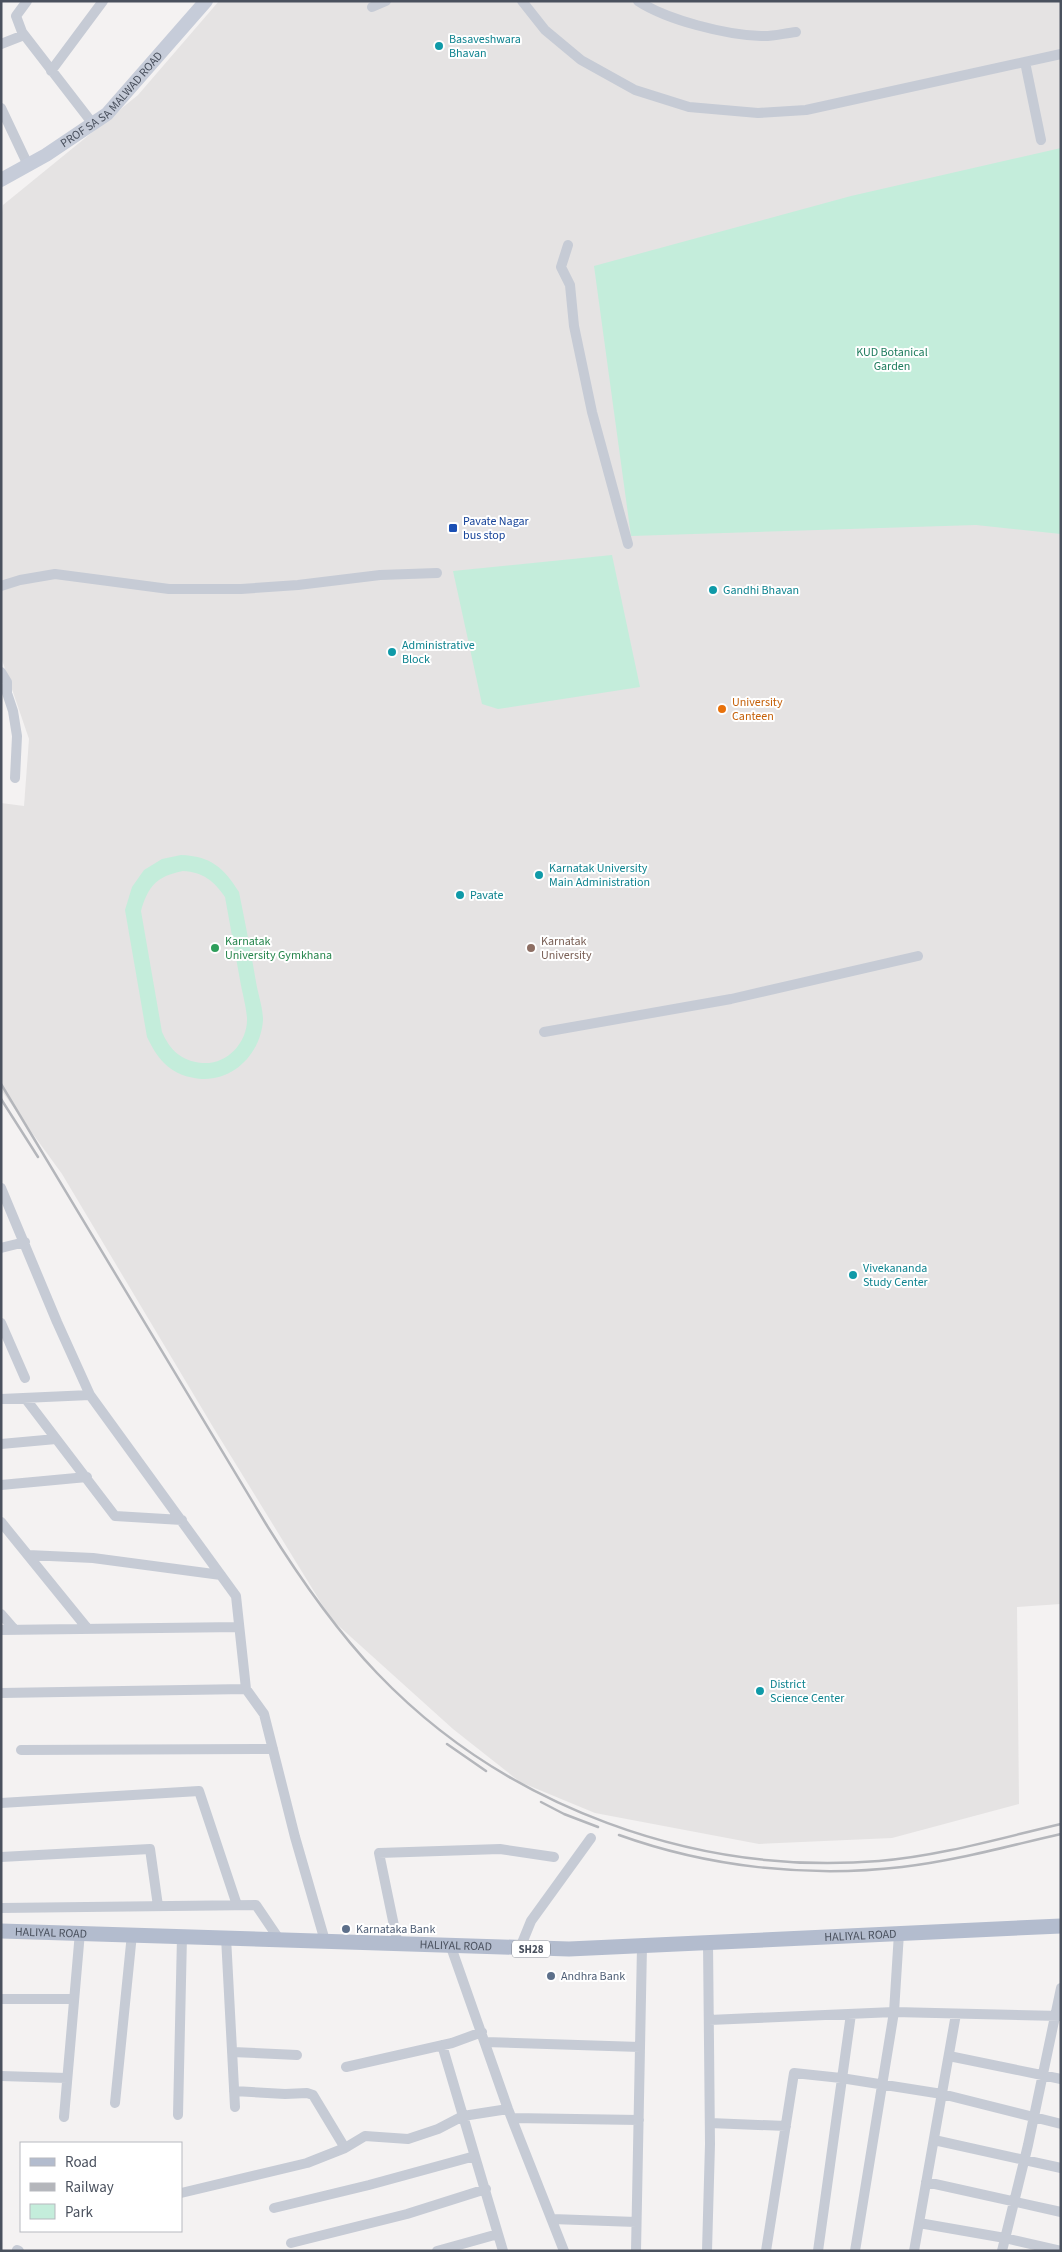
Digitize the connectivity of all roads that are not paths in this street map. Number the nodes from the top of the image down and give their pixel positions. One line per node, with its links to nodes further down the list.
1 (27, 1): 7 (street)
2 (103, 1): 11 (street)
3 (206, 1): 13 (street, PROF SA SA MALWAD ROAD)
4 (522, 1): 10 (street)
5 (638, 1): 6 (street)
6 (796, 32)
7 (24, 35): 8 (street); 11 (street)
8 (1, 44)
9 (1061, 54): 10 (street)
10 (1025, 62): 14 (street)
11 (51, 71): 13 (street)
12 (1, 108): 15 (street)
13 (93, 124): 15 (street, PROF SA SA MALWAD ROAD)
14 (1041, 140)
15 (28, 165): 16 (street, PROF SA SA MALWAD ROAD)
16 (1, 180)
17 (568, 245): 18 (street)
18 (628, 544)
19 (437, 573): 20 (street)
20 (1, 586)
21 (1, 672): 22 (street)
22 (15, 778)
23 (918, 956): 24 (street)
24 (544, 1032)
25 (2, 1189): 26 (street)
26 (25, 1242): 27 (street); 30 (street)
27 (1, 1248)
28 (1, 1323): 29 (street)
29 (26, 1378)
30 (90, 1395): 31 (street); 37 (street)
31 (25, 1398): 32 (street); 33 (street)
32 (1, 1399)
33 (56, 1439): 34 (street); 35 (street)
34 (1, 1444)
35 (87, 1477): 36 (street); 37 (street)
36 (1, 1485)
37 (182, 1520): 40 (street)
38 (1, 1522): 39 (street)
39 (28, 1555): 40 (street); 43 (street)
40 (221, 1575): 42 (street)
41 (1, 1614): 44 (street)
42 (239, 1627): 43 (street); 46 (street)
43 (87, 1628): 44 (street)
44 (14, 1629): 45 (street)
45 (1, 1630)
46 (246, 1689): 47 (street); 48 (street)
47 (1, 1693)
48 (273, 1749): 49 (street); 65 (street)
49 (21, 1750)
50 (1, 1804): 54 (street)
51 (591, 1838): 70 (street)
52 (1, 1857): 55 (street)
53 (554, 1857): 67 (street)
54 (237, 1905): 55 (street); 64 (street)
55 (158, 1906): 56 (street)
56 (1, 1908)
57 (1061, 1926): 60 (main road, HALIYAL ROAD / SH28)
58 (1, 1930): 59 (main road, HALIYAL ROAD / SH28)
59 (80, 1932): 61 (main road, HALIYAL ROAD / SH28); 73 (street)
60 (898, 1933): 66 (main road, HALIYAL ROAD / SH28); 74 (street)
61 (132, 1934): 62 (main road, HALIYAL ROAD / SH28); 94 (street)
62 (182, 1936): 63 (main road, HALIYAL ROAD / SH28); 96 (street)
63 (226, 1937): 64 (main road, HALIYAL ROAD / SH28); 82 (street)
64 (279, 1939): 65 (main road, HALIYAL ROAD / SH28)
65 (325, 1941): 67 (main road, HALIYAL ROAD / SH28)
66 (708, 1942): 68 (main road, HALIYAL ROAD / SH28); 78 (street)
67 (398, 1944): 69 (main road, HALIYAL ROAD / SH28)
68 (642, 1946): 70 (main road, HALIYAL ROAD / SH28); 81 (street)
69 (451, 1947): 70 (main road, HALIYAL ROAD / SH28); 79 (street)
70 (520, 1948)
71 (1061, 1988): 77 (street)
72 (1, 1999): 73 (street)
73 (74, 1999): 88 (street)
74 (894, 2012): 75 (street); 76 (street); 91 (street)
75 (852, 2014): 78 (street); 89 (street)
76 (956, 2014): 77 (street); 84 (street)
77 (1058, 2015): 86 (street)
78 (709, 2020): 102 (street)
79 (483, 2037): 80 (street); 81 (street); 97 (street)
80 (442, 2045): 85 (street); 98 (street)
81 (640, 2046): 101 (street)
82 (232, 2052): 83 (street); 92 (street)
83 (297, 2054)
84 (949, 2056): 86 (street); 93 (street)
85 (346, 2067)
86 (1043, 2075): 90 (street); 100 (street)
87 (1, 2076): 88 (street)
88 (68, 2078): 99 (street)
89 (841, 2078): 91 (street); 104 (street); 128 (street)
90 (1061, 2079)
91 (882, 2084): 93 (street); 129 (street)
92 (234, 2091): 95 (street); 106 (street)
93 (942, 2094): 100 (street); 105 (street)
94 (115, 2103)
95 (235, 2107)
96 (178, 2114)
97 (510, 2114): 98 (street); 101 (street); 116 (street)
98 (464, 2116): 106 (street); 107 (street)
99 (64, 2117)
100 (1034, 2117): 103 (street); 108 (street)
101 (638, 2120): 117 (street)
102 (710, 2123): 104 (street); 126 (street)
103 (1061, 2124)
104 (786, 2126): 127 (street)
105 (934, 2140): 108 (street); 110 (street)
106 (345, 2148): 112 (street)
107 (475, 2156): 111 (street); 114 (street)
108 (1024, 2160): 109 (street); 113 (street)
109 (1061, 2168)
110 (926, 2182): 113 (street); 118 (street)
111 (486, 2189): 119 (street); 121 (street)
112 (182, 2194)
113 (1014, 2202): 115 (street); 120 (street)
114 (274, 2208)
115 (1061, 2212)
116 (552, 2219): 117 (street); 124 (street)
117 (636, 2222): 125 (street)
118 (919, 2224): 120 (street); 130 (street)
119 (498, 2234): 122 (street); 123 (street)
120 (1005, 2238): 131 (street); 132 (street)
121 (291, 2243)
122 (437, 2251)
123 (503, 2251)
124 (564, 2251)
125 (636, 2251)
126 (707, 2251)
127 (766, 2251)
128 (818, 2251)
129 (855, 2251)
130 (914, 2251)
131 (1002, 2251)
132 (1061, 2251)

